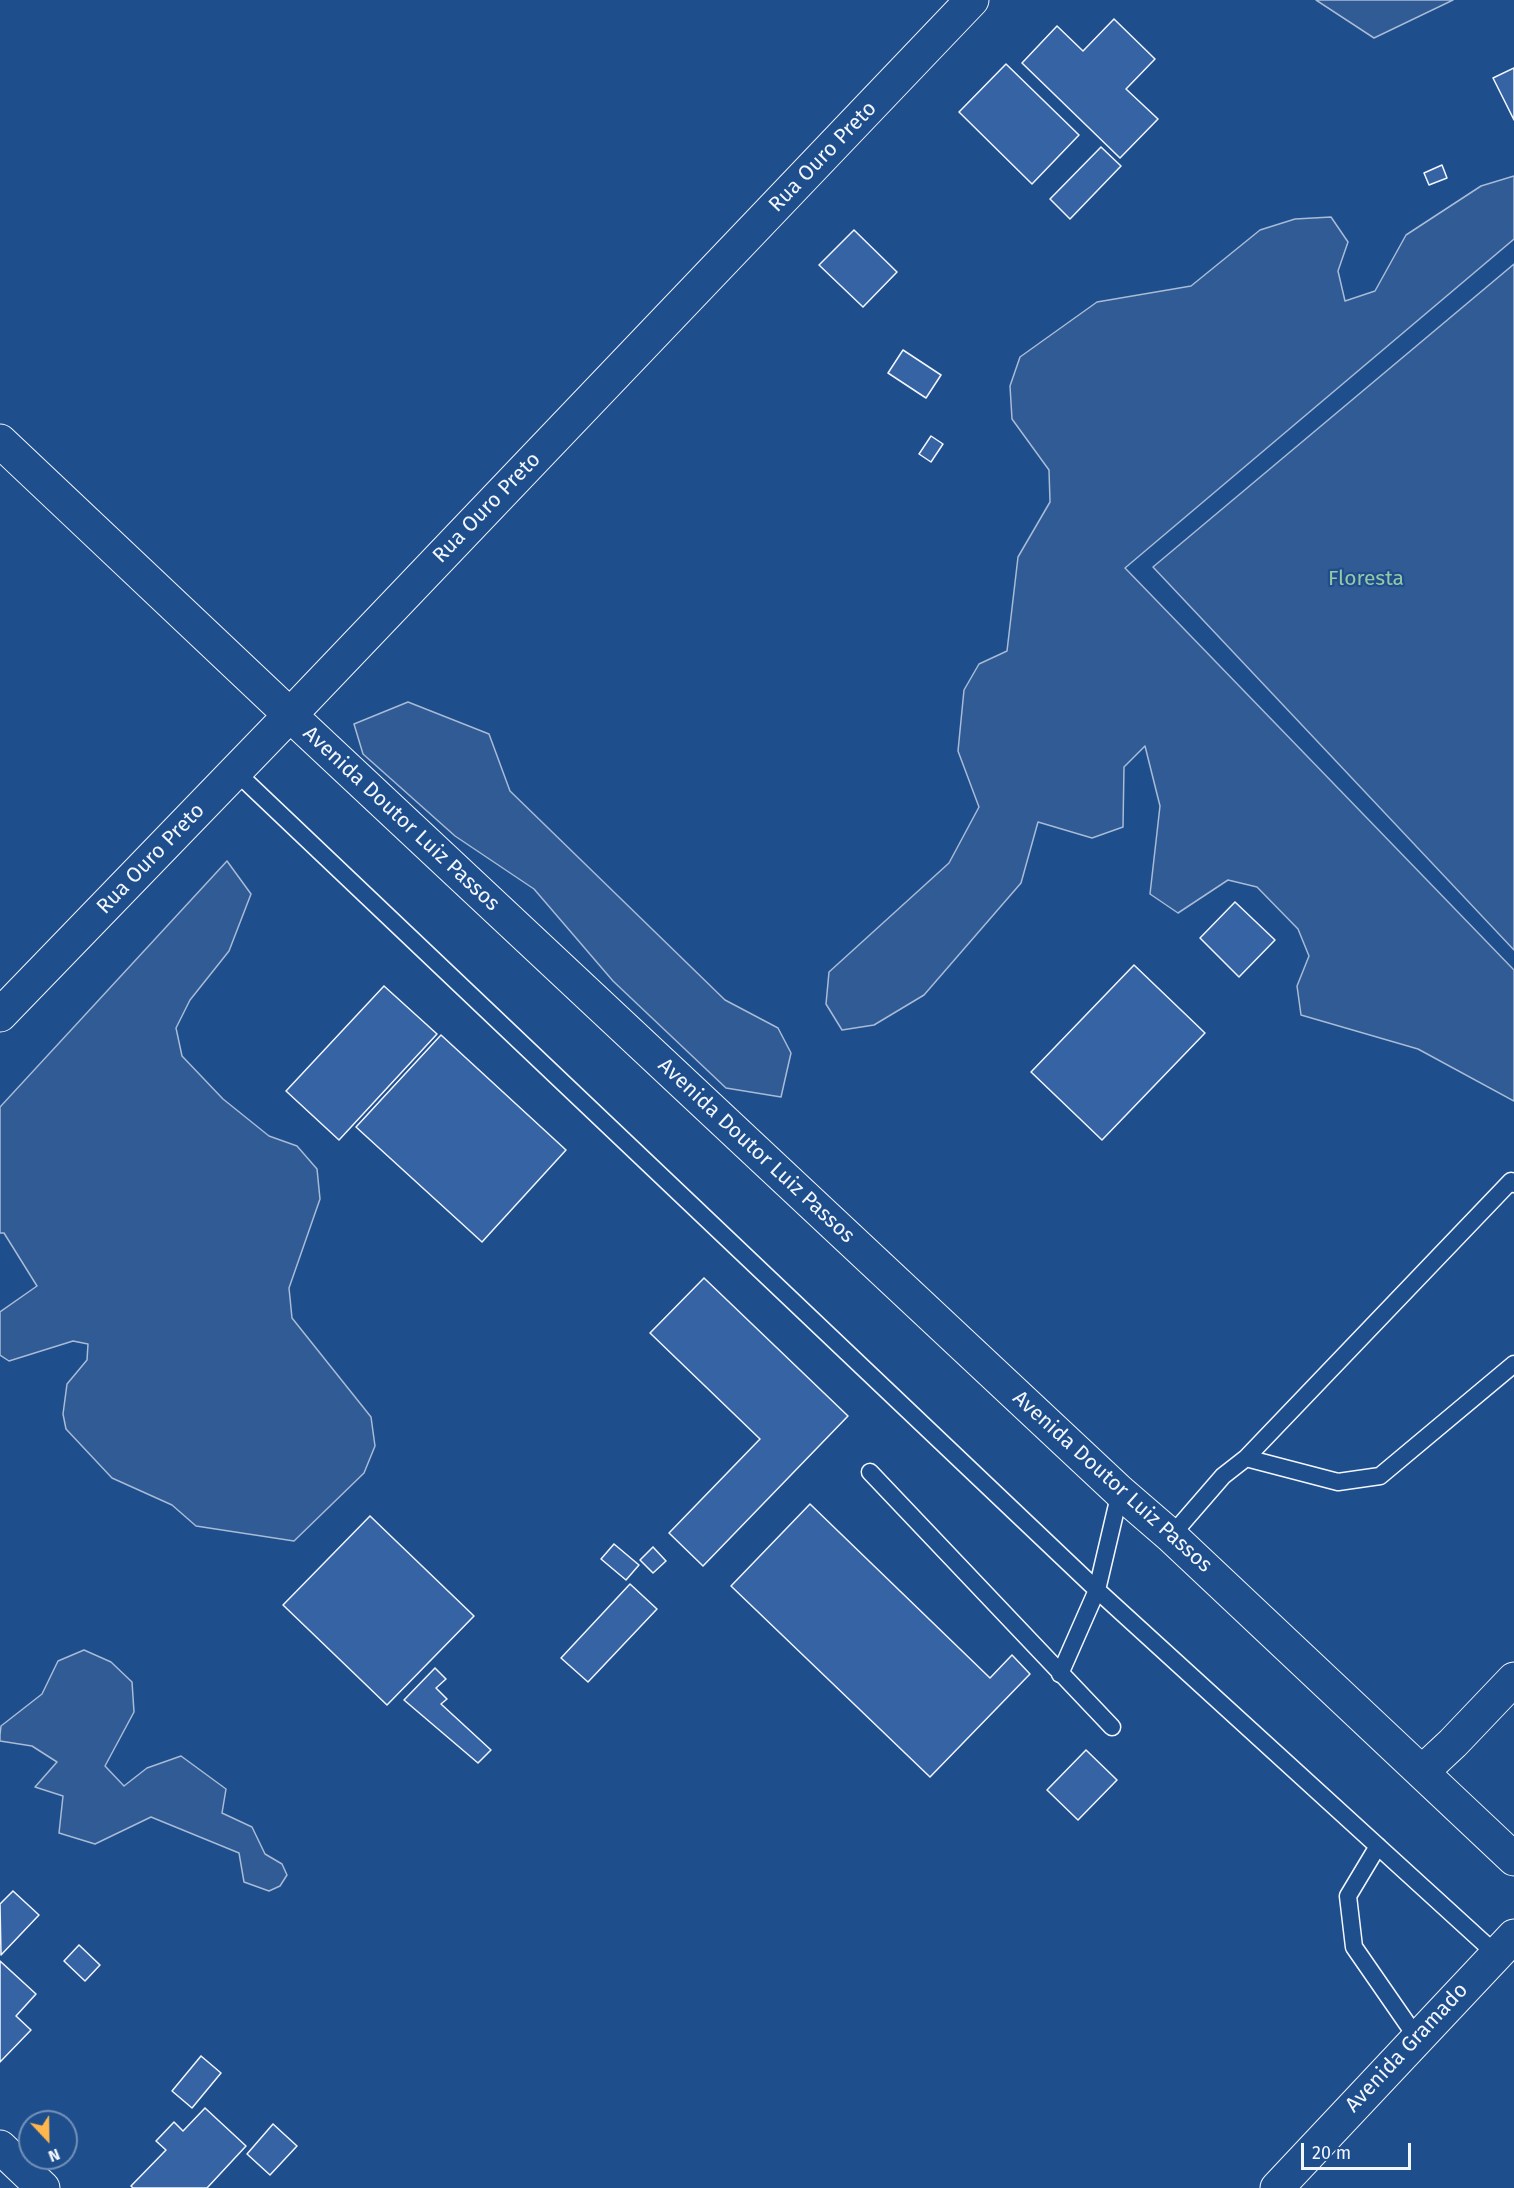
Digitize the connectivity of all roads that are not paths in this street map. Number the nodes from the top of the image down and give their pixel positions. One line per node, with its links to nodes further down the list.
1 (972, 0): 3 (street, Rua Ouro Preto)
2 (0, 441): 3 (street, Avenida Doutor Luiz Passos)
3 (290, 715): 4 (street, Rua Ouro Preto); 10 (street, Avenida Doutor Luiz Passos)
4 (235, 771): 5 (street, Rua Ouro Preto); 12 (lane)
5 (0, 1015)
6 (1514, 1184): 8 (lane)
7 (1514, 1364): 8 (lane)
8 (1246, 1458): 11 (lane)
9 (870, 1472): 13 (lane)
10 (1120, 1492): 11 (street, Avenida Doutor Luiz Passos); 12 (lane)
11 (1171, 1536): 16 (street, Avenida Doutor Luiz Passos)
12 (1097, 1590): 13 (lane); 17 (lane)
13 (1060, 1674): 15 (lane)
14 (1514, 1679): 16 (street)
15 (1112, 1727)
16 (1423, 1771): 18 (street, Avenida Doutor Luiz Passos)
17 (1378, 1846): 19 (lane); 20 (lane)
18 (1514, 1859)
19 (1505, 1945): 20 (street, Avenida Gramado)
20 (1416, 2038): 23 (street, Avenida Gramado)
21 (0, 2147): 22 (street)
22 (43, 2188)
23 (1277, 2188)

